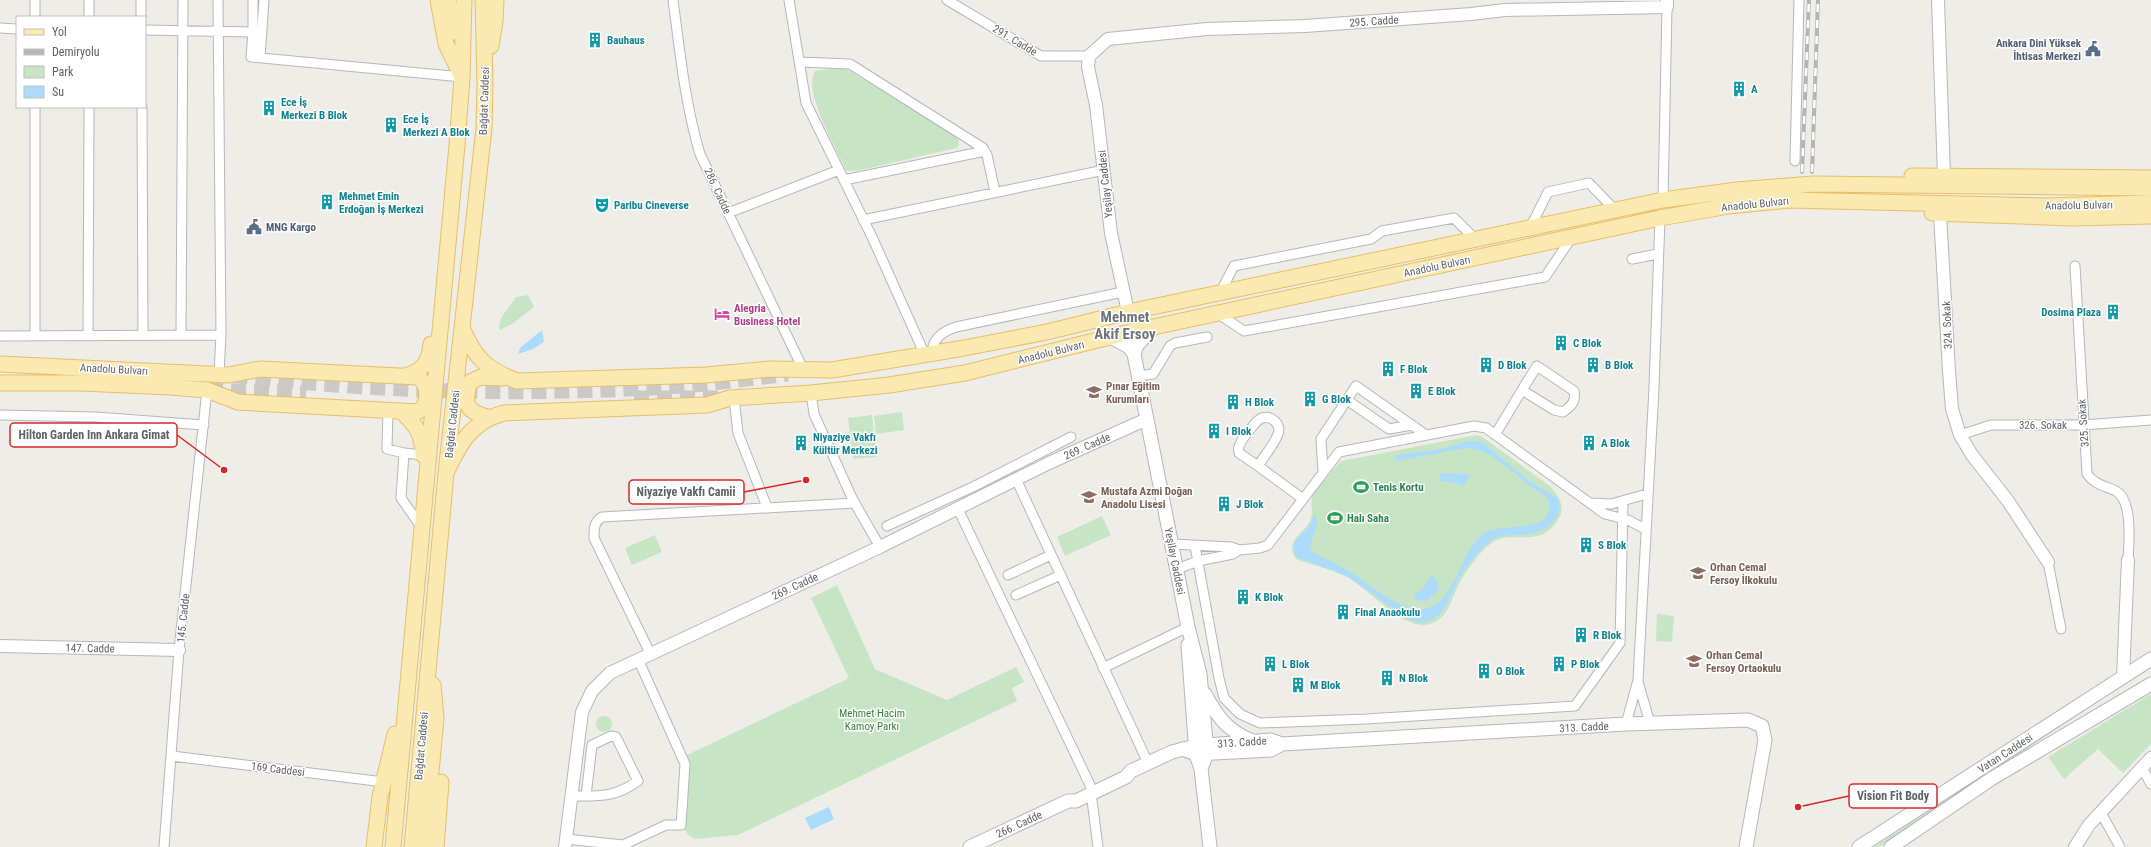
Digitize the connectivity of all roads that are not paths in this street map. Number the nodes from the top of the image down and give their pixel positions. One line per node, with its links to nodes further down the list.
1 (35, 0): 20 (street)
2 (89, 0): 21 (street)
3 (141, 0): 22 (street)
4 (183, 0): 26 (street)
5 (218, 0): 27 (street)
6 (253, 0): 28 (street)
7 (264, 0): 30 (street)
8 (438, 0): 32 (main road)
9 (448, 0): 32 (main road)
10 (464, 0): 32 (main road, Bağdat Caddesi)
11 (483, 0): 33 (main road, Bağdat Caddesi)
12 (496, 0): 33 (main road)
13 (673, 0): 49 (street, 286. Cadde)
14 (789, 0): 31 (street)
15 (947, 0): 29 (street, 291. Cadde)
16 (1799, 0): 38 (street)
17 (1938, 0): 41 (street)
18 (1667, 4): 19 (street, 295. Cadde); 46 (street)
19 (1505, 5): 29 (street, 295. Cadde)
20 (35, 16)
21 (89, 16)
22 (141, 16)
23 (0, 28): 24 (street)
24 (16, 29)
25 (146, 30): 26 (street)
26 (183, 31): 27 (street); 68 (street)
27 (219, 31): 28 (street); 69 (street)
28 (253, 32): 30 (street)
29 (1089, 56): 40 (street, Yeşilay Caddesi)
30 (260, 57): 32 (street)
31 (799, 62): 37 (street); 39 (street)
32 (462, 77): 61 (main road, Bağdat Caddesi)
33 (485, 85): 66 (main road, Bağdat Caddesi)
34 (35, 108): 71 (street)
35 (89, 108): 72 (street)
36 (142, 108): 67 (street)
37 (985, 152): 42 (street); 44 (street)
38 (1795, 161)
39 (839, 170): 42 (street); 49 (street)
40 (1104, 170): 44 (street); 60 (street, Yeşilay Caddesi)
41 (1944, 176): 43 (main road); 45 (main road)
42 (844, 180): 53 (street)
43 (1813, 184): 45 (main road, Anadolu Bulvarı); 46 (main road, Anadolu Bulvarı)
44 (995, 192): 53 (street)
45 (2148, 192): 47 (main road, Anadolu Bulvarı)
46 (1663, 200): 48 (main road, Anadolu Bulvarı)
47 (1817, 201): 50 (main road); 52 (main road, Anadolu Bulvarı)
48 (1615, 210): 54 (main road, Anadolu Bulvarı); 54 (street)
49 (728, 212): 78 (street, 286. Cadde)
50 (1940, 214): 51 (main road); 99 (street, 324. Sokak)
51 (2151, 216)
52 (1660, 218): 55 (main road, Anadolu Bulvarı); 57 (street)
53 (864, 220): 75 (street)
54 (1530, 228): 56 (main road, Anadolu Bulvarı)
55 (1572, 237): 64 (main road, Anadolu Bulvarı); 64 (street)
56 (1475, 239): 62 (main road, Anadolu Bulvarı); 62 (street)
57 (1658, 254): 58 (street); 108 (street)
58 (1632, 259)
59 (2075, 266): 96 (street, 325. Sokak)
60 (1123, 292): 63 (street, Yeşilay Caddesi); 75 (street)
61 (443, 293): 80 (main road); 114 (main road, Bağdat Caddesi)
62 (1220, 293): 63 (main road, Anadolu Bulvarı)
63 (1128, 312): 75 (main road, Anadolu Bulvarı)
64 (1216, 313): 65 (main road, Anadolu Bulvarı)
65 (1154, 327): 73 (main road, Anadolu Bulvarı); 76 (main road)
66 (462, 328): 82 (main road); 105 (main road, Bağdat Caddesi)
67 (143, 335): 68 (street); 72 (street)
68 (181, 335): 69 (street)
69 (221, 335): 79 (street)
70 (0, 336): 71 (street)
71 (35, 336): 72 (street)
72 (88, 336)
73 (1111, 337): 76 (main road); 86 (main road, Anadolu Bulvarı)
74 (1207, 337): 81 (street)
75 (929, 354): 78 (main road, Anadolu Bulvarı)
76 (1134, 354): 81 (main road, Yeşilay Caddesi)
77 (0, 364): 79 (main road, Anadolu Bulvarı)
78 (803, 369): 82 (main road, Anadolu Bulvarı)
79 (224, 374): 80 (main road, Anadolu Bulvarı)
80 (402, 376): 89 (main road, Anadolu Bulvarı)
81 (1138, 376): 92 (main road, Yeşilay Caddesi)
82 (510, 378): 91 (main road)
83 (0, 383): 84 (main road, Anadolu Bulvarı)
84 (207, 390): 89 (main road, Anadolu Bulvarı); 94 (street, 145. Cadde)
85 (1522, 390): 85 (street); 98 (street)
86 (811, 393): 87 (main road, Anadolu Bulvarı); 113 (street)
87 (732, 398): 91 (main road, Anadolu Bulvarı); 115 (street)
88 (1347, 400): 95 (street); 95 (street); 104 (street)
89 (395, 411): 101 (street); 102 (main road)
90 (0, 415): 94 (street)
91 (488, 417): 105 (main road)
92 (1147, 419): 106 (street, 269. Cadde); 121 (main road, Yeşilay Caddesi)
93 (2151, 420): 96 (street, 326. Sokak)
94 (204, 425): 136 (street, 145. Cadde)
95 (1412, 425): 97 (street)
96 (2083, 425): 99 (street, 326. Sokak); 126 (street, 325. Sokak)
97 (1426, 435): 98 (street); 104 (street)
98 (1495, 435): 111 (street)
99 (1960, 435): 128 (street, 324. Sokak)
100 (1071, 437): 107 (street)
101 (404, 453): 102 (street); 119 (street)
102 (423, 455): 114 (main road)
103 (1258, 466): 103 (street); 110 (street)
104 (1324, 472): 110 (street)
105 (446, 473): 140 (main road, Bağdat Caddesi)
106 (1016, 479): 109 (street, 269. Cadde); 125 (street)
107 (975, 486): 109 (street); 118 (street)
108 (1647, 494): 112 (street); 120 (street)
109 (980, 497): 116 (street, 269. Cadde)
110 (1303, 499): 124 (street)
111 (1588, 502): 112 (street); 117 (street)
112 (1623, 502): 117 (street)
113 (855, 503): 115 (street); 123 (street)
114 (425, 506): 119 (main road, Bağdat Caddesi)
115 (767, 507): 137 (street)
116 (958, 509): 123 (street, 269. Cadde); 159 (street)
117 (1622, 518): 120 (street); 127 (street)
118 (887, 526)
119 (423, 528): 142 (main road, Bağdat Caddesi)
120 (1645, 529): 144 (street)
121 (1172, 544): 122 (street); 129 (main road, Yeşilay Caddesi)
122 (1195, 546): 124 (street); 127 (street)
123 (880, 547): 137 (street, 269. Cadde)
124 (1239, 550): 127 (street)
125 (1051, 555): 130 (street); 131 (street)
126 (2128, 560): 143 (street)
127 (1198, 561): 129 (street)
128 (2048, 562): 134 (street)
129 (1177, 569): 133 (main road, Yeşilay Caddesi)
130 (1008, 575)
131 (1060, 575): 132 (street); 141 (street)
132 (1016, 595)
133 (1188, 626): 141 (street); 146 (main road, Yeşilay Caddesi); 152 (main road, Yeşilay Caddesi)
134 (2061, 629)
135 (0, 646): 136 (street, 147. Cadde)
136 (179, 650): 153 (street, 145. Cadde)
137 (650, 653): 138 (street, 269. Cadde)
138 (638, 659): 160 (street, 269. Cadde); 163 (street)
139 (2151, 659): 143 (main road, Vatan Caddesi)
140 (428, 665): 147 (main road); 167 (main road, Bağdat Caddesi)
141 (1104, 668): 155 (street)
142 (408, 672): 158 (main road); 166 (main road, Bağdat Caddesi)
143 (2123, 677): 174 (main road, Vatan Caddesi)
144 (1638, 680): 148 (street); 149 (street)
145 (2151, 684): 175 (main road, Vatan Caddesi)
146 (1202, 689): 150 (main road); 152 (main road, Yeşilay Caddesi)
147 (436, 718): 168 (main road); 169 (main road)
148 (1650, 723): 149 (main road, 313. Cadde); 173 (main road, 313. Cadde)
149 (1626, 724): 151 (main road, 313. Cadde)
150 (1252, 741): 151 (main road, 313. Cadde); 152 (main road, 313. Cadde)
151 (1282, 744): 152 (main road, 313. Cadde)
152 (1201, 749): 155 (main road, 266. Cadde); 172 (main road, Yeşilay Caddesi)
153 (172, 756): 158 (street, 169 Caddesi); 164 (street, 145. Cadde)
154 (2151, 758): 156 (street)
155 (1148, 763): 159 (main road, 266. Cadde)
156 (2142, 768): 157 (street); 162 (street)
157 (2150, 781)
158 (384, 782): 165 (main road)
159 (1092, 789): 170 (main road, 266. Cadde); 171 (street)
160 (571, 796): 161 (street); 163 (street, 269. Cadde)
161 (586, 796): 161 (street)
162 (2101, 813): 176 (street); 177 (street)
163 (566, 843)
164 (164, 847)
165 (374, 847)
166 (393, 847)
167 (412, 847)
168 (424, 847)
169 (436, 847)
170 (970, 847)
171 (1098, 847)
172 (1210, 847)
173 (1746, 847)
174 (1859, 847)
175 (1891, 847)
176 (2075, 847)
177 (2120, 847)

